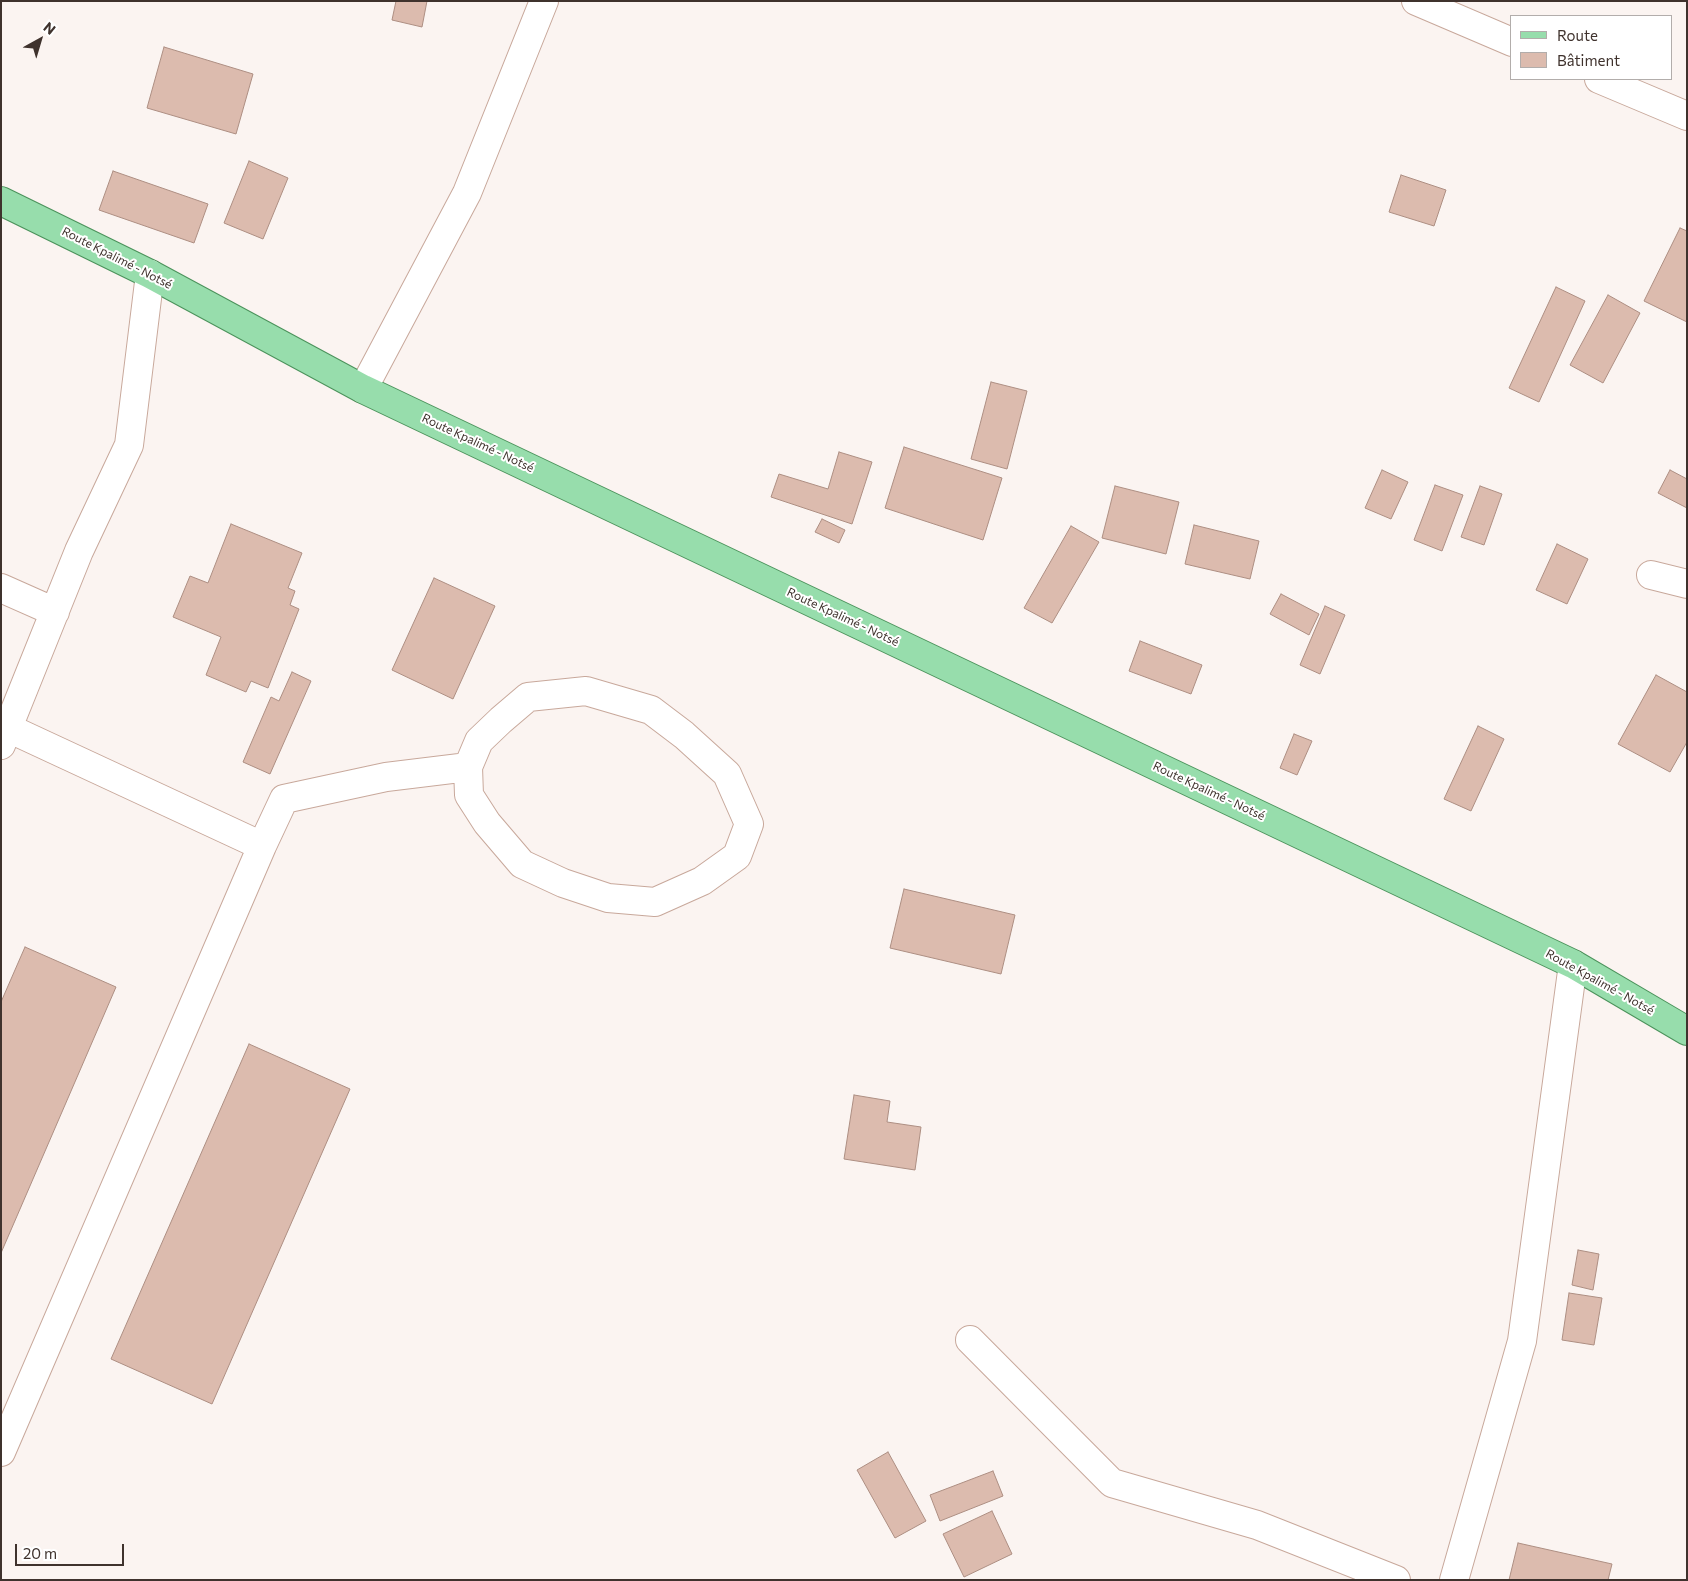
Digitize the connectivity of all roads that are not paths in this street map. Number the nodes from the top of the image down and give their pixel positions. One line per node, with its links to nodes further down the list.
1 (544, 1): 8 (street)
2 (1416, 1): 3 (street)
3 (1510, 41)
4 (1601, 80): 5 (street)
5 (1687, 116)
6 (1, 201): 7 (main road, Route Kpalimé - Notsé)
7 (150, 274): 8 (main road, Route Kpalimé - Notsé); 12 (street)
8 (362, 389): 16 (main road, Route Kpalimé - Notsé)
9 (1651, 576): 10 (street)
10 (1687, 584)
11 (1, 588): 12 (street)
12 (55, 612): 13 (street)
13 (5, 736): 15 (street)
14 (468, 767): 14 (street); 15 (street)
15 (262, 846): 19 (street)
16 (1573, 964): 17 (main road, Route Kpalimé - Notsé); 21 (street)
17 (1687, 1031)
18 (970, 1340): 20 (street)
19 (1, 1452)
20 (1396, 1580)
21 (1454, 1580)

